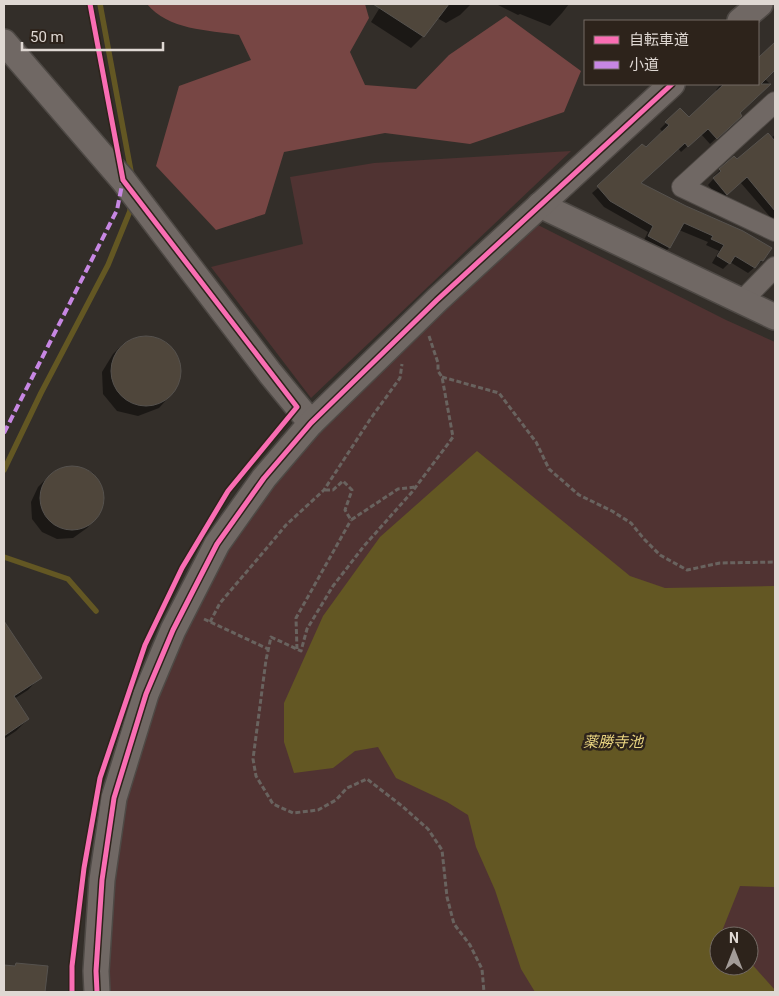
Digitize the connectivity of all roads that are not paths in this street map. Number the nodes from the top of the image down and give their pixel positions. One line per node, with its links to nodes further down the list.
1 (760, 4): 2 (street)
2 (741, 20)
3 (4, 42): 11 (street)
4 (671, 85): 6 (street)
5 (775, 102): 7 (street)
6 (540, 205): 9 (street); 11 (street)
7 (775, 231)
8 (775, 267): 9 (street)
9 (741, 302): 10 (street)
10 (775, 317)
11 (311, 424): 12 (street)
12 (97, 992)

